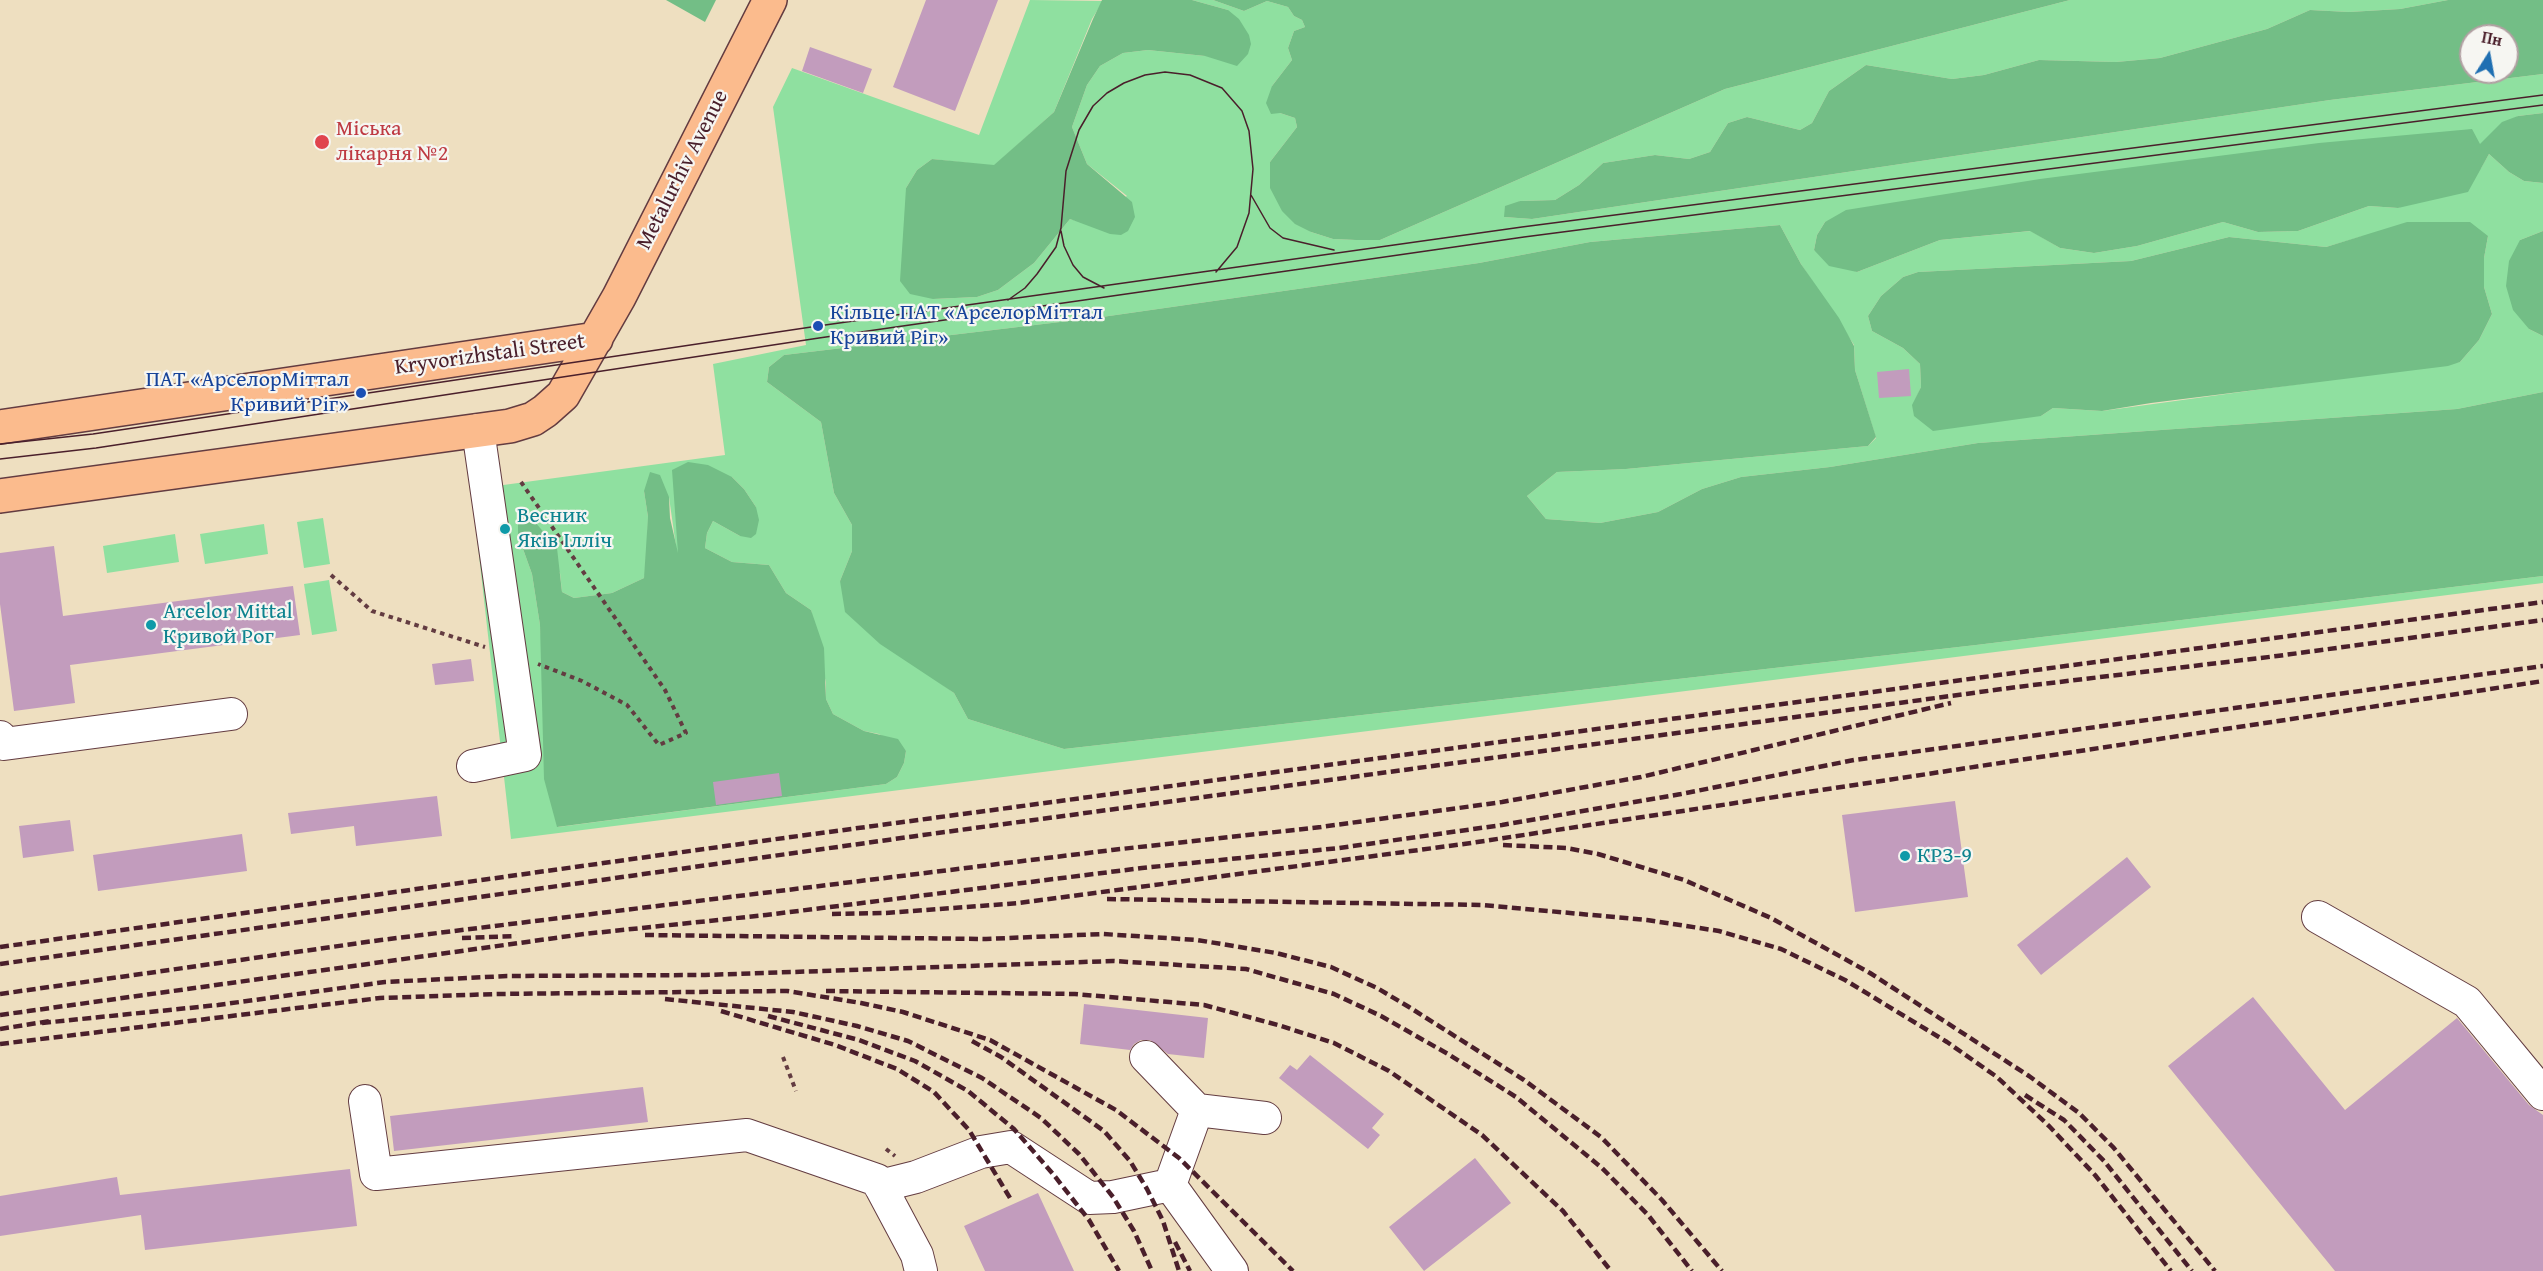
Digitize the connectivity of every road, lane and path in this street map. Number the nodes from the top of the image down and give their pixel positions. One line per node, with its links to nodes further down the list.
1 (770, 0): 2 (main road, Metalurhiv Avenue)
2 (596, 339): 3 (main road, Kryvorizhstali Street); 4 (main road, Kryvorizhstali Street)
3 (0, 427)
4 (478, 430): 6 (main road, Kryvorizhstali Street); 10 (lane)
5 (521, 482): 9 (path)
6 (0, 496)
7 (231, 714): 8 (lane)
8 (0, 737)
9 (659, 745)
10 (473, 766)
11 (2318, 917): 15 (lane)
12 (783, 1057): 14 (path)
13 (1146, 1057): 17 (lane)
14 (796, 1091)
15 (2543, 1094)
16 (365, 1101): 20 (lane)
17 (1197, 1110): 18 (lane); 19 (lane)
18 (1265, 1118)
19 (1170, 1185): 20 (lane); 22 (lane)
20 (880, 1186): 21 (lane)
21 (921, 1271)
22 (1232, 1271)

